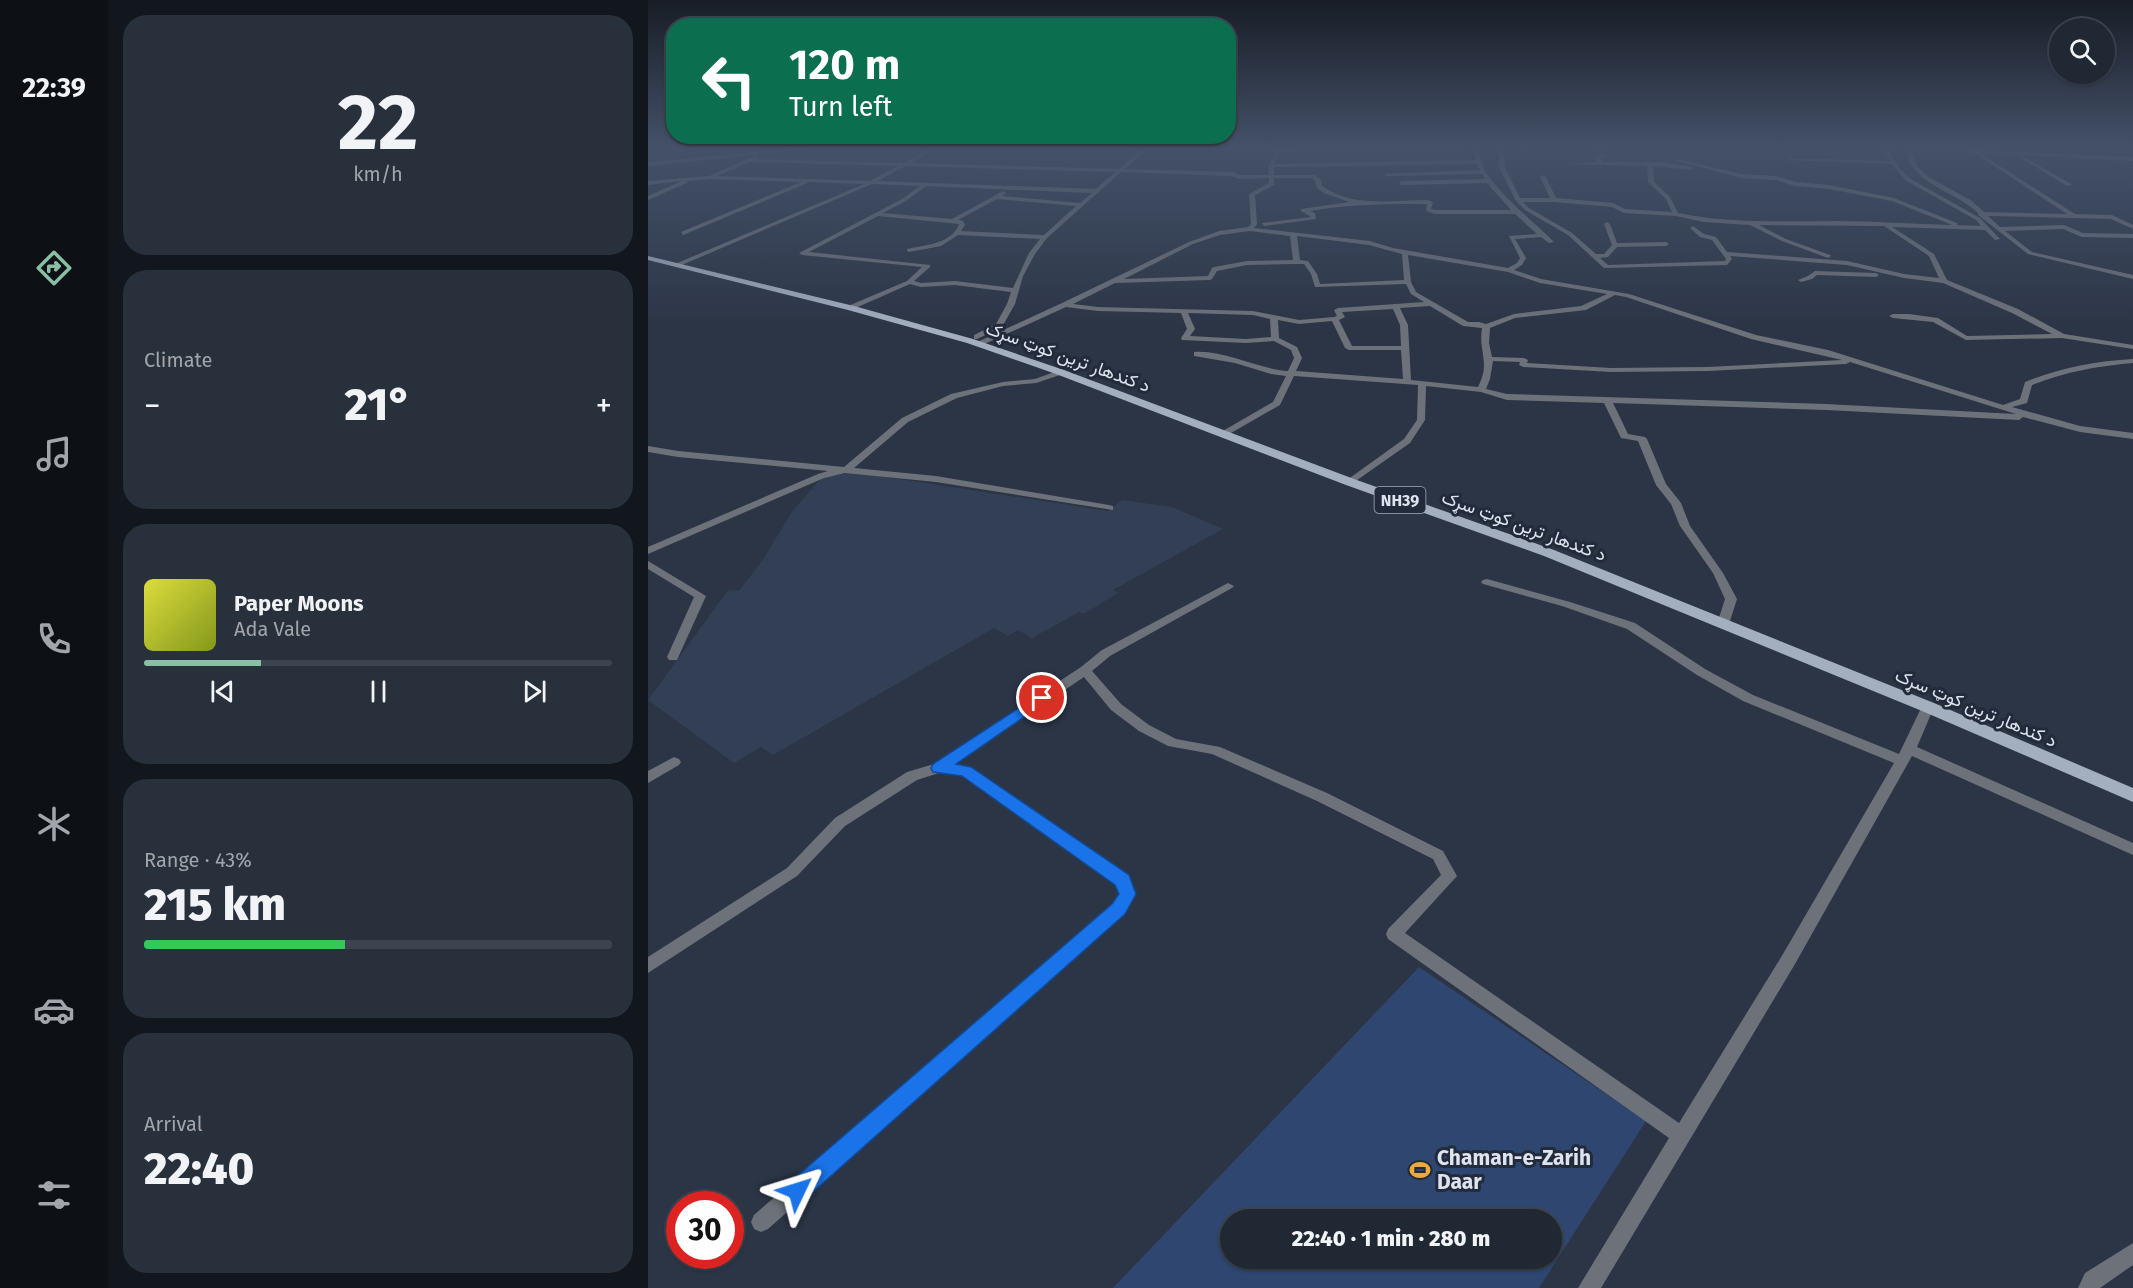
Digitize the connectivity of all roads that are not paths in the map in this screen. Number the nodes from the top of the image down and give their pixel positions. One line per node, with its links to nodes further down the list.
1 (751, 207): 34 (street)
2 (814, 207): 53 (street)
3 (888, 207): 19 (street)
4 (978, 207): 23 (street)
5 (1079, 207): 39 (street)
6 (1252, 207): 28 (street)
7 (1320, 207): 28 (street)
8 (1429, 207): 18 (street)
9 (1511, 207): 18 (street)
10 (1528, 207): 49 (street)
11 (1617, 207): 17 (street)
12 (1673, 207): 20 (street)
13 (1912, 207): 29 (street)
14 (1957, 207): 32 (street)
15 (1974, 207): 21 (street)
16 (2060, 207): 22 (street)
17 (1624, 211): 20 (street); 24 (street)
18 (1516, 212): 37 (street)
19 (876, 214): 23 (street); 59 (street)
20 (1676, 214): 25 (street)
21 (1980, 214): 22 (street); 33 (street)
22 (2072, 215): 30 (street)
23 (954, 220): 35 (street)
24 (1626, 221)
25 (1752, 223): 27 (street); 52 (street)
26 (1607, 224): 45 (street)
27 (1886, 225): 29 (street); 58 (street)
28 (1252, 226): 36 (street); 60 (street)
29 (1963, 227): 32 (street)
30 (2133, 227)
31 (1693, 228): 48 (street)
32 (1986, 228): 41 (street)
33 (2001, 229): 40 (street); 56 (street)
34 (683, 233)
35 (958, 233): 39 (street); 46 (street)
36 (1293, 233): 47 (street); 51 (street)
37 (1542, 234): 43 (street); 54 (street)
38 (2133, 236): 40 (street)
39 (1045, 237): 62 (street)
40 (2122, 237): 42 (street)
41 (1997, 239)
42 (2133, 241)
43 (1551, 242)
44 (1665, 244): 45 (street)
45 (1615, 245): 49 (street)
46 (909, 250)
47 (1405, 252): 54 (street); 61 (street)
48 (1725, 254): 49 (street); 52 (street)
49 (1593, 256)
50 (648, 258): 53 (main road, د کندهار ترين کوټ سړک / NH39)
51 (1297, 262): 60 (street); 61 (street)
52 (1847, 262): 55 (street)
53 (677, 265): 67 (main road, د کندهار ترين کوټ سړک / NH39)
54 (1509, 270): 63 (street)
55 (1904, 276): 57 (street); 58 (street)
56 (2133, 277)
57 (1800, 280)
58 (1944, 281): 73 (street)
59 (909, 282): 62 (street); 67 (street)
60 (1111, 282): 65 (street)
61 (1408, 282): 64 (street)
62 (1016, 291): 75 (street)
63 (1614, 292): 72 (street); 80 (street)
64 (1430, 304): 66 (street); 72 (street)
65 (1065, 305): 68 (street); 75 (street)
66 (1396, 306): 71 (street); 77 (street)
67 (851, 308): 75 (main road, د کندهار ترين کوټ سړک / NH39)
68 (1183, 310): 69 (street); 74 (street)
69 (1274, 316): 71 (street); 74 (street)
70 (1893, 316): 73 (street)
71 (1335, 319): 77 (street)
72 (1483, 326): 79 (street)
73 (2062, 336): 76 (street)
74 (1275, 339): 83 (street)
75 (974, 343): 82 (main road, د کندهار ترين کوټ سړک / NH39)
76 (2133, 347)
77 (1405, 348): 84 (street)
78 (1197, 354): 83 (street)
79 (1491, 359): 80 (street); 86 (street)
80 (1856, 361): 88 (street)
81 (2133, 361): 88 (street)
82 (1060, 372): 90 (main road, د کندهار ترين کوټ سړک / NH39); 93 (street)
83 (1292, 373): 84 (street); 90 (street)
84 (1407, 382): 85 (street)
85 (1422, 383): 86 (street); 94 (street)
86 (1481, 390): 87 (street)
87 (1608, 401): 89 (street); 100 (street)
88 (2002, 407): 89 (street)
89 (2040, 418): 91 (street)
90 (1224, 434): 94 (main road, د کندهار ترين کوټ سړک / NH39)
91 (2133, 436)
92 (648, 449): 93 (street)
93 (846, 470): 95 (street); 96 (street)
94 (1350, 482): 100 (main road, د کندهار ترين کوټ سړک / NH39)
95 (1109, 508)
96 (648, 551)
97 (648, 564): 101 (street)
98 (1487, 582): 104 (street)
99 (1228, 586): 102 (street)
100 (1723, 624): 103 (main road, د کندهار ترين کوټ سړک / NH39)
101 (673, 657)
102 (1085, 670): 106 (street); 111 (street)
103 (1928, 707): 104 (street); 108 (main road, د کندهار ترين کوټ سړک / NH39)
104 (1905, 755): 109 (street); 111 (street)
105 (674, 762): 107 (street)
106 (939, 768): 110 (street); 112 (street)
107 (648, 778)
108 (2133, 795)
109 (2133, 849)
110 (648, 966)
111 (1682, 1136): 114 (street)
112 (761, 1222)
113 (2133, 1253): 115 (street)
114 (1589, 1288)
115 (2089, 1288)

